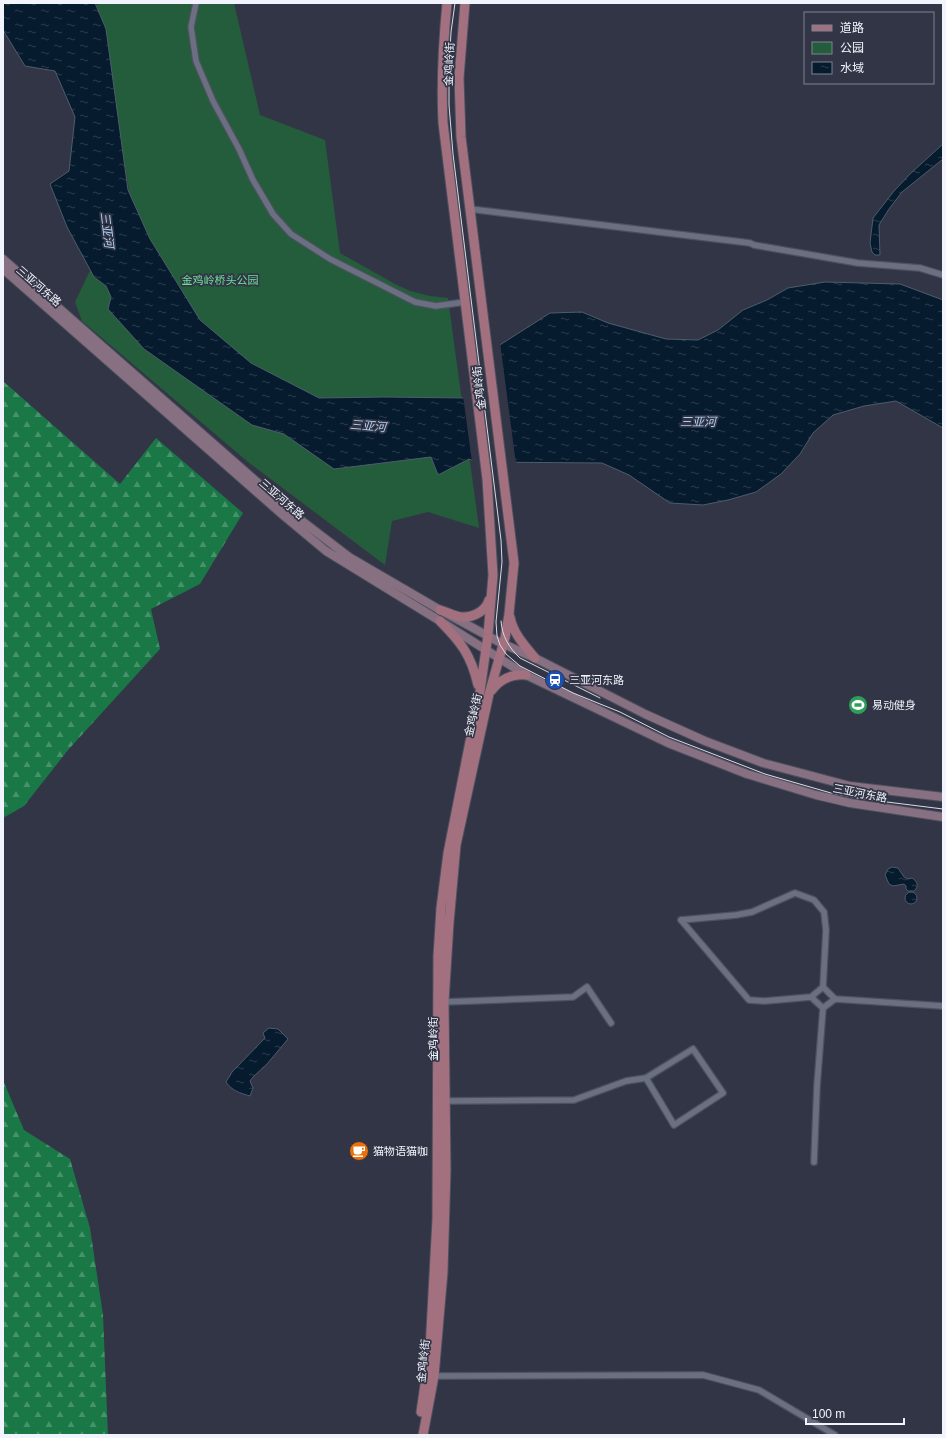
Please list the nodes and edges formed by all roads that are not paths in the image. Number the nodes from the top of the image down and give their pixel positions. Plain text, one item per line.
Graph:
1 (196, 3) edge
2 (447, 3) edge
3 (465, 3) edge
4 (470, 209) junction
5 (3, 259) edge
6 (3, 269) edge
7 (943, 275) edge
8 (465, 302) junction
9 (492, 593) junction
10 (440, 610) junction
11 (509, 614) junction
12 (440, 621) junction
13 (488, 636) junction
14 (504, 644) junction
15 (486, 651) junction
16 (535, 658) junction
17 (499, 660) junction
18 (526, 675) junction
19 (480, 691) junction
20 (489, 694) junction
21 (943, 797) edge
22 (943, 816) edge
23 (823, 987) junction
24 (811, 997) junction
25 (835, 999) junction
26 (444, 1002) junction
27 (943, 1006) edge
28 (822, 1008) junction
29 (611, 1023) dead end
30 (646, 1078) junction
31 (445, 1101) junction
32 (814, 1162) dead end
33 (434, 1376) junction
34 (417, 1435) edge
35 (423, 1435) edge
36 (835, 1435) edge

1 - 8 street
2 - 8 main road, 金鸡岭街
3 - 4 main road, 金鸡岭街
4 - 7 street
4 - 11 main road, 金鸡岭街
5 - 10 main road, 三亚河东路
6 - 12 main road, 三亚河东路
8 - 9 main road, 金鸡岭街
9 - 10 main road
9 - 13 main road, 金鸡岭街
10 - 13 main road, 三亚河东路
11 - 14 main road, 金鸡岭街
11 - 16 main road
12 - 15 main road, 三亚河东路
12 - 19 main road
13 - 14 main road, 三亚河东路
13 - 15 main road, 金鸡岭街
14 - 16 main road, 三亚河东路
14 - 17 main road, 金鸡岭街
15 - 17 main road, 三亚河东路
15 - 19 main road, 金鸡岭街
16 - 21 main road, 三亚河东路
17 - 18 main road, 三亚河东路
17 - 20 main road, 金鸡岭街
18 - 20 main road
18 - 22 main road, 三亚河东路
19 - 34 main road, 金鸡岭街
20 - 26 main road, 金鸡岭街
23 - 24 street
23 - 24 street
23 - 25 street
24 - 28 street
25 - 27 street
25 - 28 street
26 - 29 street
26 - 31 main road, 金鸡岭街
28 - 32 street
30 - 30 street
30 - 31 street
31 - 33 main road, 金鸡岭街
33 - 35 main road, 金鸡岭街
33 - 36 street

